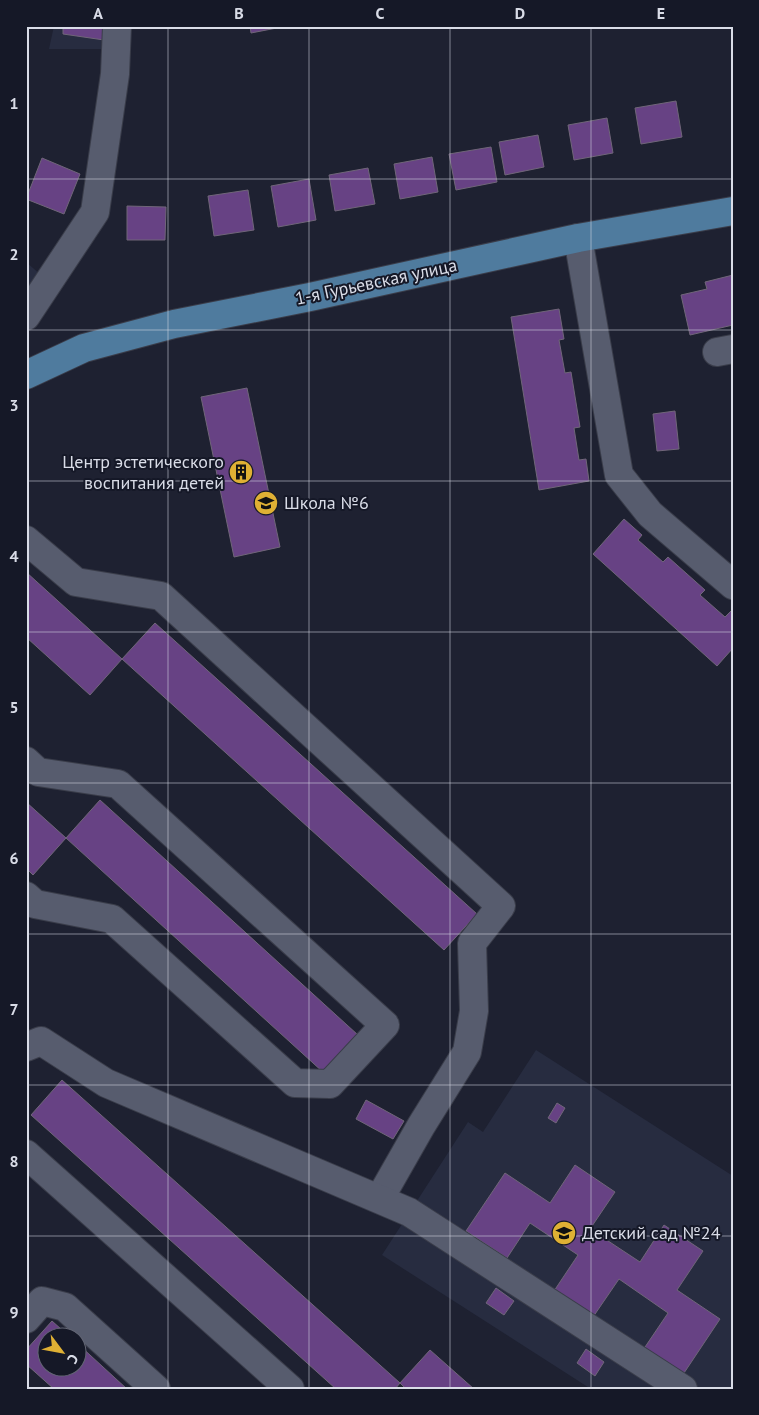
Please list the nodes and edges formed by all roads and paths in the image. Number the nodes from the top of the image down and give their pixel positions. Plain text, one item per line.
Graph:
1 (117, 26) edge
2 (733, 211) edge
3 (578, 238) junction
4 (26, 316) edge
5 (26, 375) edge
6 (26, 540) edge
7 (733, 585) edge
8 (26, 762) edge
9 (26, 896) edge
10 (26, 1047) edge
11 (26, 1154) edge
12 (380, 1198) junction
13 (26, 1318) edge
14 (156, 1389) edge
15 (290, 1389) edge
16 (683, 1389) edge

1 - 4 lane
2 - 3 main road, 1-я Гурьевская улица
3 - 5 main road, 1-я Гурьевская улица
3 - 7 lane
6 - 12 lane
8 - 9 lane
10 - 12 lane
11 - 15 lane
12 - 16 lane
13 - 14 lane

